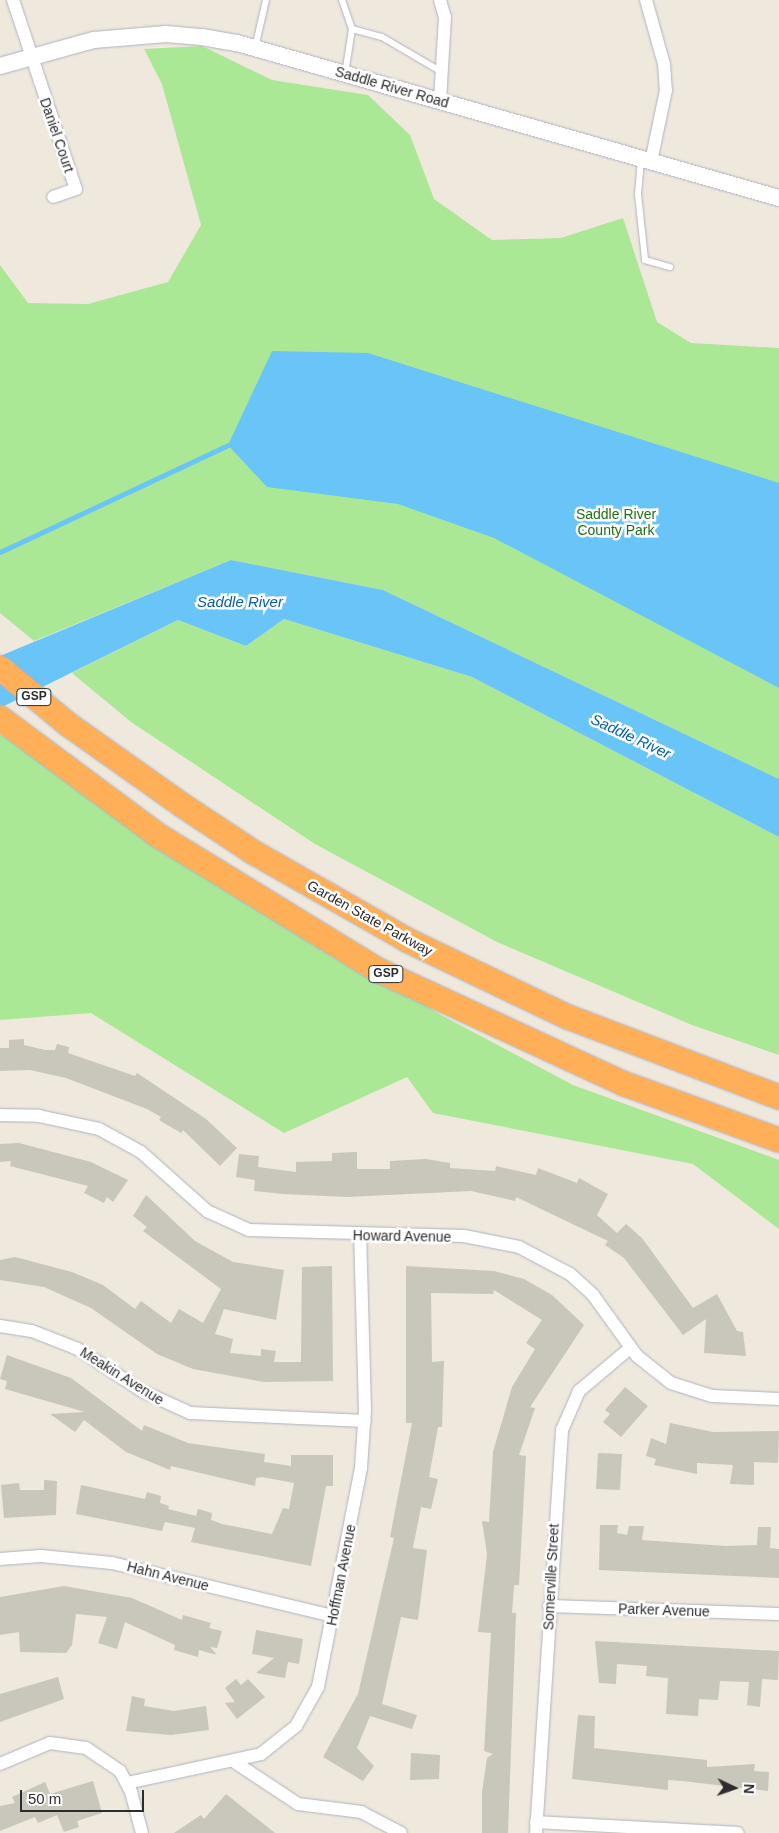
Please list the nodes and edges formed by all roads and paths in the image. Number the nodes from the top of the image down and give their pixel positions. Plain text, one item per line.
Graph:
1 (13, 0) edge
2 (266, 0) edge
3 (342, 0) edge
4 (440, 0) edge
5 (646, 0) edge
6 (352, 29) junction
7 (255, 48) junction
8 (30, 57) junction
9 (0, 66) edge
10 (443, 72) junction
11 (345, 74) junction
12 (440, 101) junction
13 (646, 160) junction
14 (53, 197) dead end
15 (779, 198) edge
16 (670, 267) dead end
17 (0, 668) edge
18 (0, 718) edge
19 (779, 1097) edge
20 (0, 1115) edge
21 (779, 1140) edge
22 (360, 1235) junction
23 (0, 1326) edge
24 (630, 1348) junction
25 (779, 1399) edge
26 (365, 1421) junction
27 (0, 1559) edge
28 (549, 1606) junction
29 (779, 1614) edge
30 (333, 1616) junction
31 (236, 1763) junction
32 (0, 1764) edge
33 (128, 1783) junction
34 (536, 1827) edge
35 (667, 1831) edge
36 (142, 1833) edge
37 (401, 1833) edge
38 (738, 1833) edge

1 - 8 street
2 - 7 lane
3 - 6 lane
4 - 10 street
5 - 13 street
6 - 10 lane
6 - 11 lane
7 - 8 street, Saddle River Road
7 - 11 street, Saddle River Road
8 - 9 street, Saddle River Road
8 - 14 street, Daniel Court
10 - 12 street
11 - 12 street, Saddle River Road
12 - 13 street, Saddle River Road
13 - 15 street, Saddle River Road
13 - 16 lane
17 - 19 highway, Garden State Parkway / GSP
18 - 21 highway, GSP
20 - 22 street, Howard Avenue
22 - 24 street, Howard Avenue
22 - 26 street, Hoffman Avenue
23 - 26 street, Meakin Avenue
24 - 25 street, Howard Avenue
24 - 28 street, Somerville Street
26 - 30 street, Hoffman Avenue
27 - 30 street, Hahn Avenue
28 - 29 street, Parker Avenue
28 - 34 street, Somerville Street
30 - 31 street, Hoffman Avenue
31 - 33 street, Hoffman Avenue
31 - 37 street
32 - 33 street
33 - 36 street
34 - 35 street
35 - 38 street

